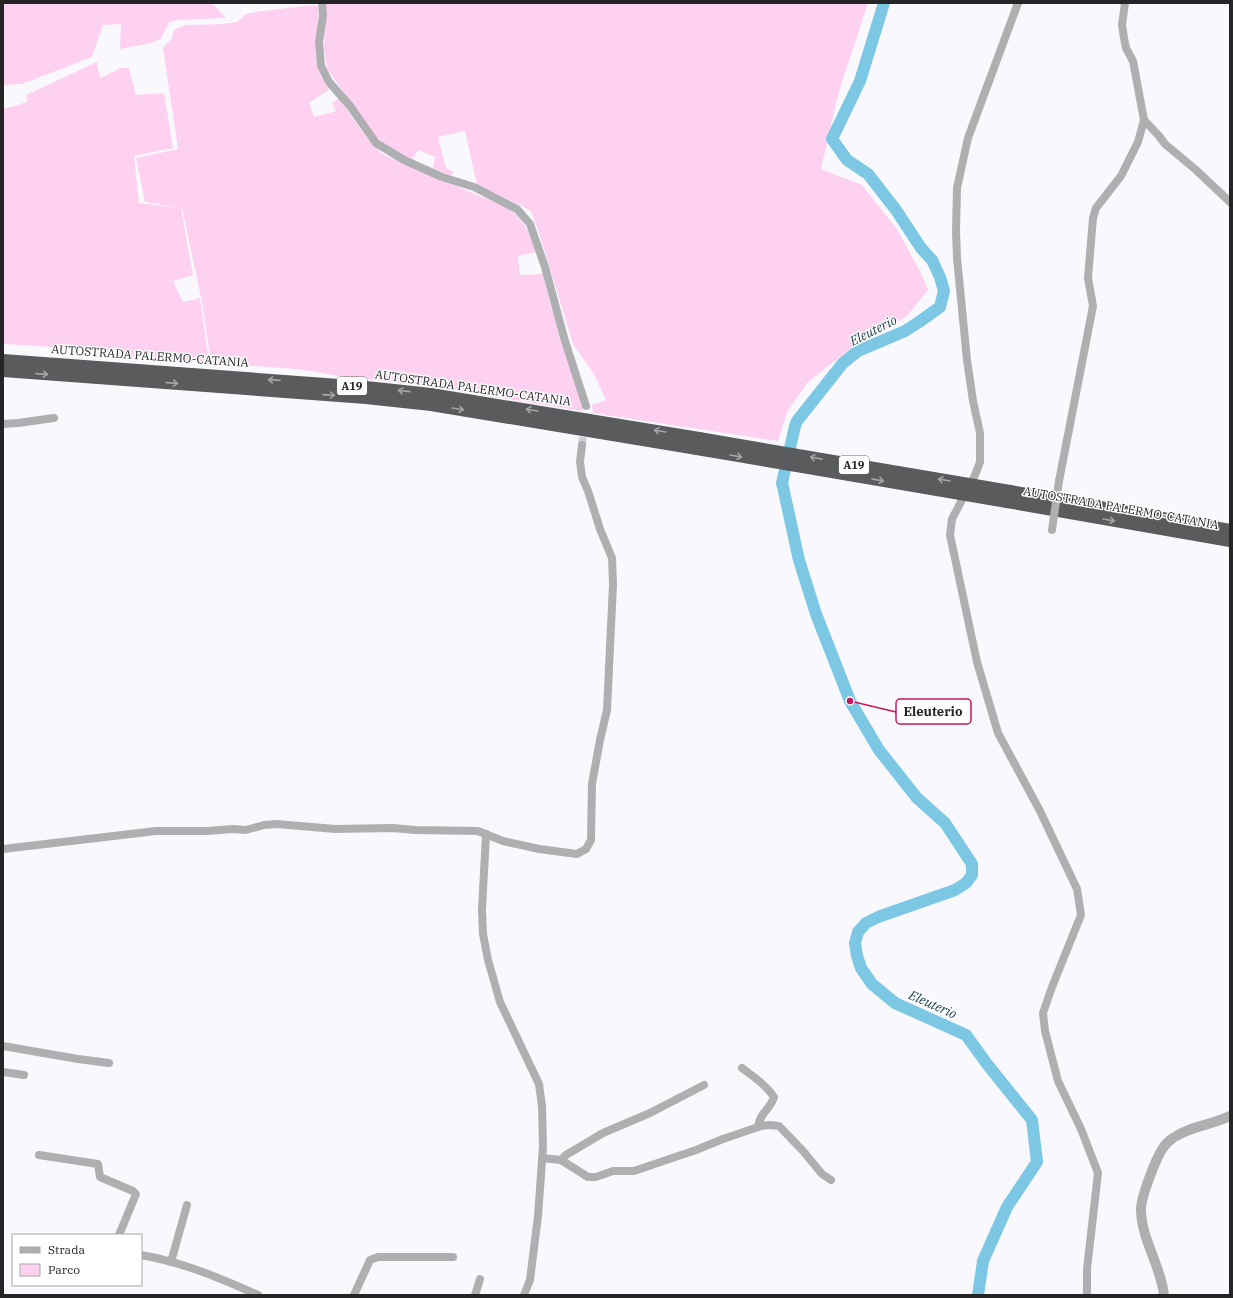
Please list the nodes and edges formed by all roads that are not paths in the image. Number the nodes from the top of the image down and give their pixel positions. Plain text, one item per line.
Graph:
1 (322, 3) edge
2 (1018, 3) edge
3 (1125, 3) edge
4 (1144, 120) junction
5 (1230, 202) edge
6 (3, 360) edge
7 (3, 371) edge
8 (586, 406) tunnel mouth
9 (54, 418) dead end
10 (3, 424) edge
11 (698, 444) junction
12 (582, 445) tunnel mouth
13 (1009, 497) junction
14 (1052, 530) dead end
15 (1230, 530) edge
16 (1230, 541) edge
17 (486, 834) junction
18 (3, 849) edge
19 (3, 1046) edge
20 (109, 1063) dead end
21 (742, 1068) dead end
22 (3, 1072) edge
23 (24, 1075) dead end
24 (704, 1085) dead end
25 (1230, 1116) edge
26 (758, 1127) junction
27 (39, 1155) dead end
28 (542, 1158) junction
29 (561, 1160) junction
30 (831, 1180) dead end
31 (187, 1205) dead end
32 (120, 1234) edge
33 (142, 1255) edge
34 (453, 1257) dead end
35 (171, 1262) junction
36 (480, 1280) dead end
37 (258, 1295) edge
38 (354, 1295) edge
39 (475, 1295) edge
40 (524, 1295) edge
41 (1087, 1295) edge
42 (1164, 1295) edge

1 - 8 street
2 - 41 street
3 - 4 street
4 - 5 street
4 - 14 street, bridge
11 -> 6 highway, AUTOSTRADA PALERMO-CATANIA / A19
7 -> 11 highway, AUTOSTRADA PALERMO-CATANIA / A19
9 - 10 street
11 - 13 highway, A19, bridge
12 - 17 street
13 - 15 highway, AUTOSTRADA PALERMO-CATANIA / A19
13 -> 16 highway, AUTOSTRADA PALERMO-CATANIA / A19
17 - 18 street
17 - 28 street
19 - 20 street
21 - 26 street
22 - 23 street
24 - 29 street
25 - 42 street
26 - 29 street
26 - 30 street
27 - 32 street
28 - 29 street
28 - 40 street
31 - 35 street
33 - 35 street
34 - 38 street
35 - 37 street
36 - 39 street

